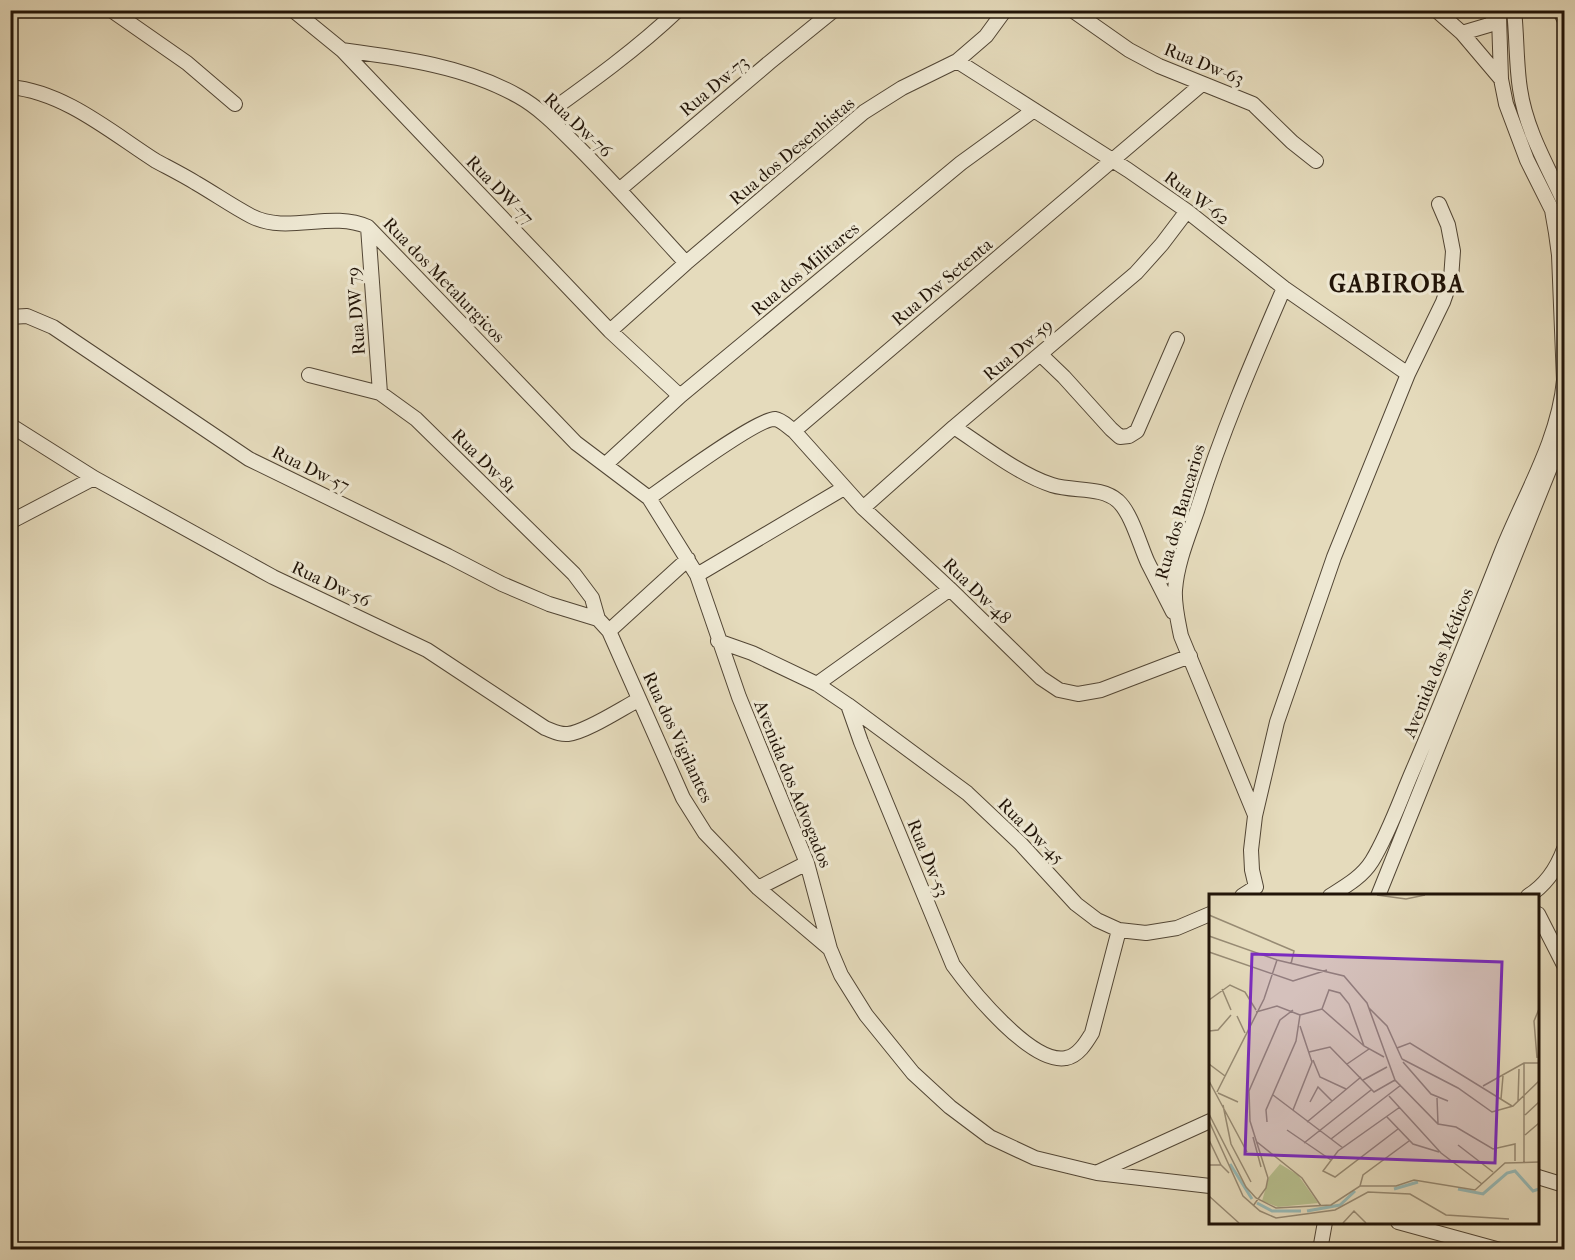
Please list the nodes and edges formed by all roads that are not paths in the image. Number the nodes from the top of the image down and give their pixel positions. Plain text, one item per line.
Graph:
1 (111, 10) edge
2 (293, 10) edge
3 (678, 10) edge
4 (834, 10) edge
5 (1005, 10) edge
6 (1072, 10) edge
7 (1436, 10) edge
8 (1514, 10) edge
9 (1560, 11) edge
10 (1497, 14) edge
11 (1564, 19) edge
12 (1462, 33) junction
13 (342, 50) junction
14 (957, 61) junction
15 (1501, 79) junction
16 (1202, 84) junction
17 (10, 87) edge
18 (235, 104) dead end
19 (1034, 110) junction
20 (545, 115) junction
21 (1316, 160) dead end
22 (1113, 161) junction
23 (619, 190) junction
24 (1564, 202) edge
25 (1439, 204) dead end
26 (1187, 211) junction
27 (368, 227) junction
28 (686, 263) junction
29 (1284, 288) junction
30 (10, 317) edge
31 (610, 331) junction
32 (1177, 339) dead end
33 (1040, 354) junction
34 (1408, 374) junction
35 (309, 375) dead end
36 (380, 393) junction
37 (680, 396) junction
38 (10, 426) edge
39 (954, 427) junction
40 (1561, 429) edge
41 (794, 431) junction
42 (606, 464) junction
43 (94, 478) junction
44 (844, 488) junction
45 (649, 498) junction
46 (863, 508) junction
47 (10, 522) edge
48 (688, 560) junction
49 (697, 575) junction
50 (950, 589) junction
51 (598, 619) junction
52 (1177, 619) junction
53 (609, 631) junction
54 (718, 641) junction
55 (1461, 653) junction
56 (1190, 656) junction
57 (1474, 659) junction
58 (817, 684) junction
59 (638, 699) junction
60 (848, 705) junction
61 (1412, 789) junction
62 (1255, 816) junction
63 (1564, 849) edge
64 (807, 863) junction
65 (758, 888) junction
66 (1261, 891) edge
67 (1535, 893) edge
68 (1333, 894) edge
69 (1379, 894) edge
70 (1209, 914) edge
71 (1539, 916) edge
72 (1119, 930) junction
73 (830, 949) junction
74 (1564, 965) edge
75 (1209, 1121) edge
76 (1097, 1173) junction
77 (1539, 1177) edge
78 (1564, 1185) edge
79 (1209, 1186) edge
80 (1325, 1224) edge
81 (1418, 1225) edge
82 (1320, 1250) edge
83 (1500, 1250) edge

1 - 18 street
2 - 13 street, Rua DW-77
3 - 20 street
4 - 23 street, Rua Dw-73
5 - 14 street, Rua dos Desenhistas
6 - 16 street, Rua Dw-63
7 - 12 street
8 - 24 street
9 - 11 street
10 - 12 street
10 - 15 street, Avenida dos Médicos
12 - 15 street
13 - 20 street, Rua Dw-76
13 - 31 street, Rua DW-77
14 - 19 street, Rua W-62
14 - 28 street, Rua dos Desenhistas
15 - 40 street, Avenida dos Médicos
16 - 21 street, Rua Dw-63
16 - 22 street, Rua Dw Setenta
17 - 27 street, Rua dos Metalurgicos
19 - 22 street, Rua W-62
19 - 37 street, Rua dos Militares
20 - 23 street, Rua Dw-76
22 - 26 street, Rua W-62
22 - 41 street, Rua Dw Setenta
23 - 28 street, Rua Dw-76
25 - 34 street
26 - 29 street, Rua W-62
26 - 33 street, Rua Dw-59
27 - 36 street, Rua DW 79
27 - 42 street, Rua dos Metalurgicos
28 - 31 street, Rua dos Desenhistas
29 - 34 street, Rua W-62
29 - 52 street, Rua dos Bancarios
30 - 51 street, Rua Dw-57
31 - 37 street, Rua DW-77
32 - 33 street
33 - 39 street, Rua Dw-59
34 - 62 street
35 - 36 street, Rua Dw-81
36 - 51 street, Rua Dw-81
37 - 42 street, Rua dos Militares
38 - 43 street, Rua Dw-56
39 - 46 street, Rua Dw-59
39 - 52 street
40 - 55 street, Avenida dos Médicos
40 - 57 street, Avenida dos Médicos
41 - 44 street, Rua Dw-48
41 - 45 street, Rua Dw-48
42 - 45 street, Rua dos Metalurgicos
43 - 47 street
43 - 59 street, Rua Dw-56
44 - 46 street, Rua Dw-48
44 - 49 street
45 - 48 street, Avenida dos Advogados
46 - 50 street, Rua Dw-48
48 - 49 street, Avenida dos Advogados
48 - 53 street
49 - 54 street, Avenida dos Advogados
50 - 56 street, Rua Dw-48
50 - 58 street
51 - 53 street, Rua Dw-57
52 - 56 street, Rua dos Bancarios
53 - 59 street, Rua dos Vigilantes
54 - 58 street, Rua Dw-45
54 - 64 street, Avenida dos Advogados
55 - 57 street
55 - 61 street, Avenida dos Médicos
56 - 62 street, Rua dos Bancarios
57 - 61 street, Avenida dos Médicos
58 - 60 street, Rua Dw-45
59 - 65 street, Rua dos Vigilantes
60 - 72 street, Rua Dw-45
60 - 72 street, Rua Dw-53
61 - 68 street, Avenida dos Médicos
61 - 69 street, Avenida dos Médicos
62 - 66 street
63 - 67 street
64 - 65 street
64 - 73 street, Avenida dos Advogados
65 - 73 street, Rua dos Vigilantes
70 - 72 street
71 - 74 street
73 - 76 street, Avenida dos Advogados
75 - 76 street
76 - 79 street, Avenida dos Advogados
77 - 78 street
80 - 82 street
81 - 83 street

